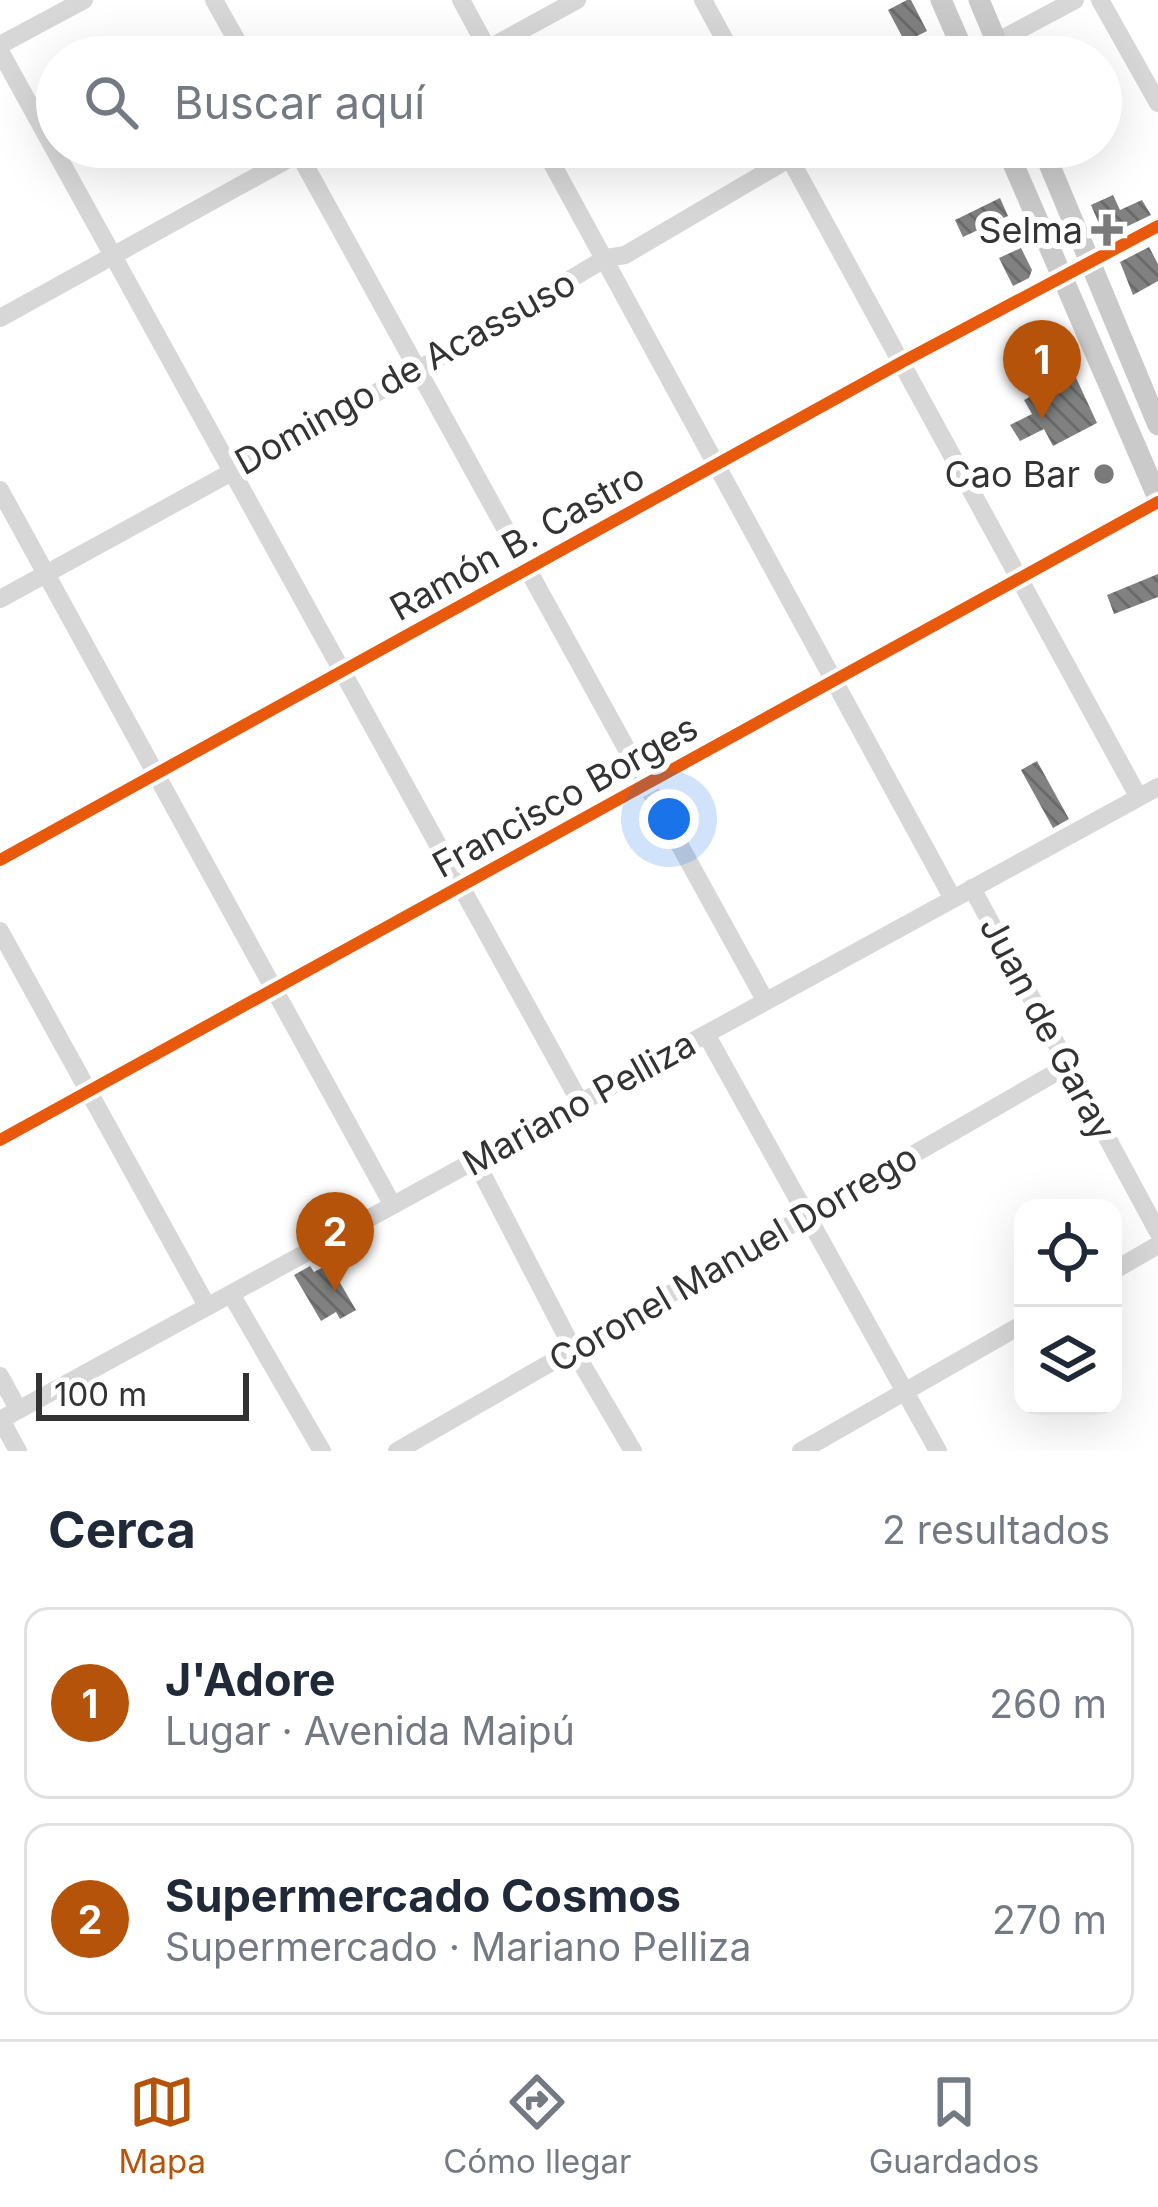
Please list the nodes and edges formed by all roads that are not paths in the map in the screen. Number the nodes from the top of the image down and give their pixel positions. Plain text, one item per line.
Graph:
1 (84, 0) edge
2 (214, 0) edge
3 (461, 0) edge
4 (577, 0) edge
5 (703, 0) edge
6 (941, 0) edge
7 (979, 0) edge
8 (1075, 0) edge
9 (1100, 0) edge
10 (1045, 7) edge
11 (234, 36) edge
12 (476, 36) edge
13 (515, 36) edge
14 (723, 36) edge
15 (957, 36) edge
16 (994, 36) edge
17 (1014, 36) edge
18 (1120, 36) edge
19 (1122, 39) edge
20 (0, 48) edge
21 (1158, 104) edge
22 (36, 114) edge
23 (65, 168) edge
24 (268, 168) edge
25 (311, 168) edge
26 (555, 168) edge
27 (762, 168) edge
28 (796, 168) edge
29 (1015, 168) edge
30 (1051, 168) edge
31 (1158, 226) edge
32 (113, 256) junction
33 (606, 258) junction
34 (1091, 262) junction
35 (1064, 277) junction
36 (0, 318) edge
37 (902, 362) junction
38 (418, 370) junction
39 (1158, 425) edge
40 (716, 467) junction
41 (231, 469) junction
42 (0, 490) edge
43 (1158, 500) edge
44 (528, 570) junction
45 (46, 573) junction
46 (1020, 577) junction
47 (0, 598) edge
48 (343, 672) junction
49 (835, 682) junction
50 (156, 775) junction
51 (646, 786) junction
52 (1158, 787) edge
53 (1138, 796) junction
54 (0, 860) edge
55 (461, 887) junction
56 (973, 888) junction
57 (953, 899) junction
58 (0, 931) edge
59 (274, 990) junction
60 (765, 1000) junction
61 (706, 1034) junction
62 (1069, 1065) junction
63 (88, 1091) junction
64 (581, 1104) junction
65 (0, 1140) edge
66 (475, 1160) junction
67 (392, 1204) junction
68 (809, 1214) junction
69 (1158, 1232) edge
70 (1158, 1245) edge
71 (1122, 1266) edge
72 (231, 1294) junction
73 (207, 1306) junction
74 (1014, 1329) edge
75 (573, 1349) junction
76 (0, 1376) edge
77 (906, 1392) junction
78 (6, 1416) edge
79 (18, 1451) edge
80 (322, 1451) edge
81 (397, 1451) edge
82 (633, 1451) edge
83 (801, 1451) edge
84 (938, 1451) edge

1 - 20 street
2 - 11 street
3 - 12 street
4 - 13 street
5 - 14 street
6 - 15 main road
7 - 16 main road
8 - 10 street
9 - 18 street
10 - 17 street
19 - 21 street
20 - 22 street
23 - 32 street
24 - 32 street
25 - 38 street
26 - 33 street, Juan de Garay
27 - 33 street, Domingo de Acassuso
28 - 37 street
29 - 35 main road
30 - 34 main road
31 - 34 street, Ramón B. Castro
32 - 36 street
32 - 41 street
33 - 38 street, Domingo de Acassuso
33 - 40 street, Juan de Garay
34 - 35 street, Ramón B. Castro
34 - 39 main road
35 - 37 street, Ramón B. Castro
35 - 43 main road
37 - 40 street, Ramón B. Castro
37 - 46 street
38 - 41 street, Domingo de Acassuso
38 - 44 street
40 - 44 street, Ramón B. Castro
40 - 49 street, Juan de Garay
41 - 45 street, Domingo de Acassuso
41 - 48 street
42 - 45 street
43 - 46 street, Francisco Borges
44 - 48 street, Ramón B. Castro
44 - 51 street
45 - 47 street, Domingo de Acassuso
45 - 50 street
46 - 49 street, Francisco Borges
46 - 53 street
48 - 50 street, Ramón B. Castro
48 - 55 street
49 - 51 street, Francisco Borges
49 - 57 street, Juan de Garay
50 - 54 street, Ramón B. Castro
50 - 59 street
51 - 55 street, Francisco Borges
51 - 60 street
52 - 53 street, Mariano Pelliza
53 - 56 street, Mariano Pelliza
55 - 59 street, Francisco Borges
55 - 64 street
56 - 57 street, Mariano Pelliza
56 - 62 street, Juan de Garay
57 - 60 street, Mariano Pelliza
58 - 63 street
59 - 63 street, Francisco Borges
59 - 67 street
60 - 61 street, Mariano Pelliza
61 - 64 street, Mariano Pelliza
61 - 68 street
62 - 68 street, Coronel Manuel Dorrego
62 - 69 street, Juan de Garay
63 - 65 street, Francisco Borges
63 - 73 street
64 - 66 street, Mariano Pelliza
66 - 67 street, Mariano Pelliza
66 - 75 street
67 - 72 street, Mariano Pelliza
68 - 75 street, Coronel Manuel Dorrego
68 - 77 street
70 - 71 street
72 - 73 street, Mariano Pelliza
72 - 80 street
73 - 78 street, Mariano Pelliza
74 - 77 street
75 - 81 street, Coronel Manuel Dorrego
75 - 82 street
76 - 78 street
77 - 83 street
77 - 84 street
78 - 79 street

